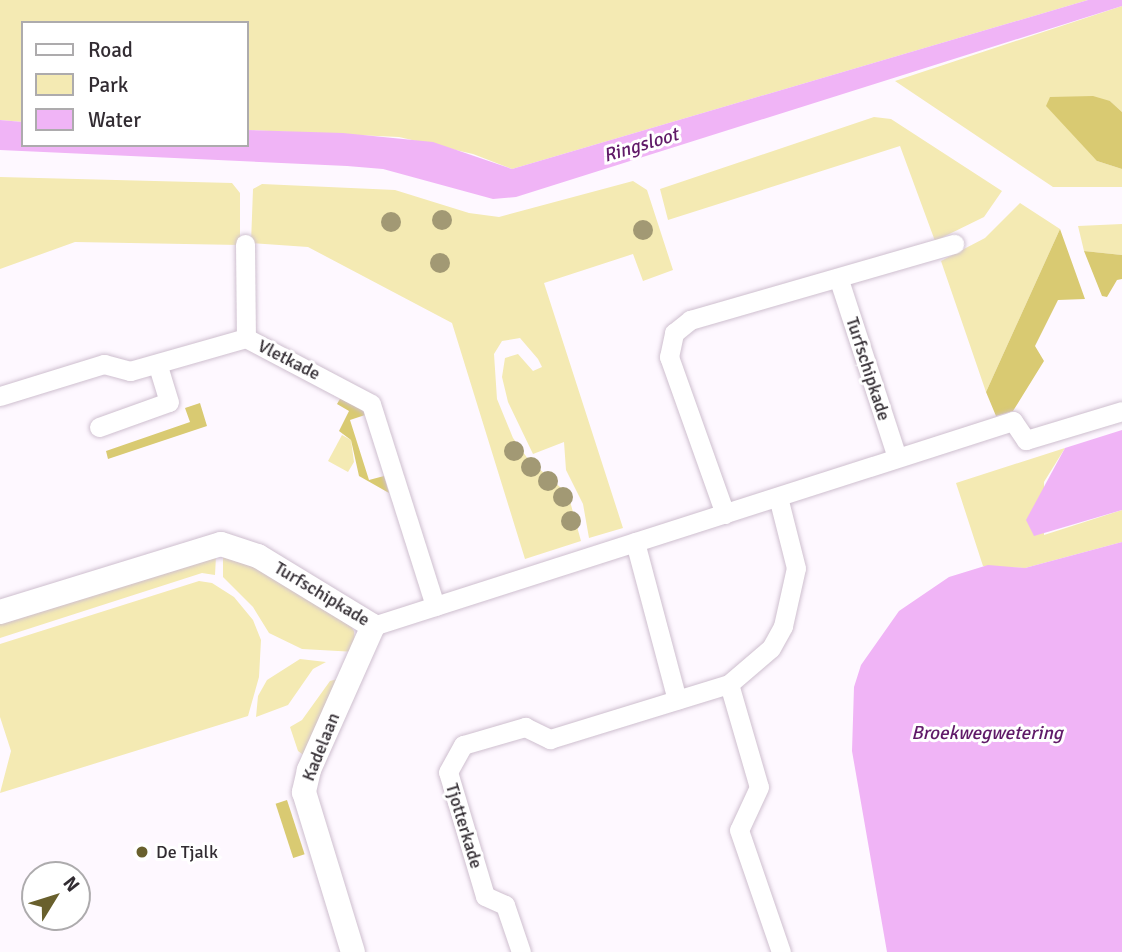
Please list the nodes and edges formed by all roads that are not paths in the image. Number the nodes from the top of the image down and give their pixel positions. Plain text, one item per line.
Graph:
1 (245, 244) dead end
2 (954, 244) dead end
3 (839, 280) junction
4 (246, 338) junction
5 (158, 365) junction
6 (0, 396) edge
7 (1122, 411) edge
8 (99, 427) dead end
9 (897, 457) junction
10 (778, 497) junction
11 (725, 514) junction
12 (635, 542) junction
13 (435, 606) junction
14 (0, 612) edge
15 (373, 626) junction
16 (729, 684) junction
17 (677, 700) junction
18 (353, 952) edge
19 (521, 952) edge
20 (780, 952) edge

1 - 4 street
2 - 3 street
3 - 9 street, Turfschipkade
3 - 11 street
4 - 5 street, Vletkade
4 - 13 street, Vletkade
5 - 6 street, Vletkade
5 - 8 street
7 - 9 street, Turfschipkade
9 - 10 street, Turfschipkade
10 - 11 street, Turfschipkade
10 - 16 street, Tjotterkade
11 - 12 street, Turfschipkade
12 - 13 street, Turfschipkade
12 - 17 street
13 - 15 street, Turfschipkade
14 - 15 street, Turfschipkade
15 - 18 street, Kadelaan
16 - 17 street, Tjotterkade
16 - 20 street
17 - 19 street, Tjotterkade

